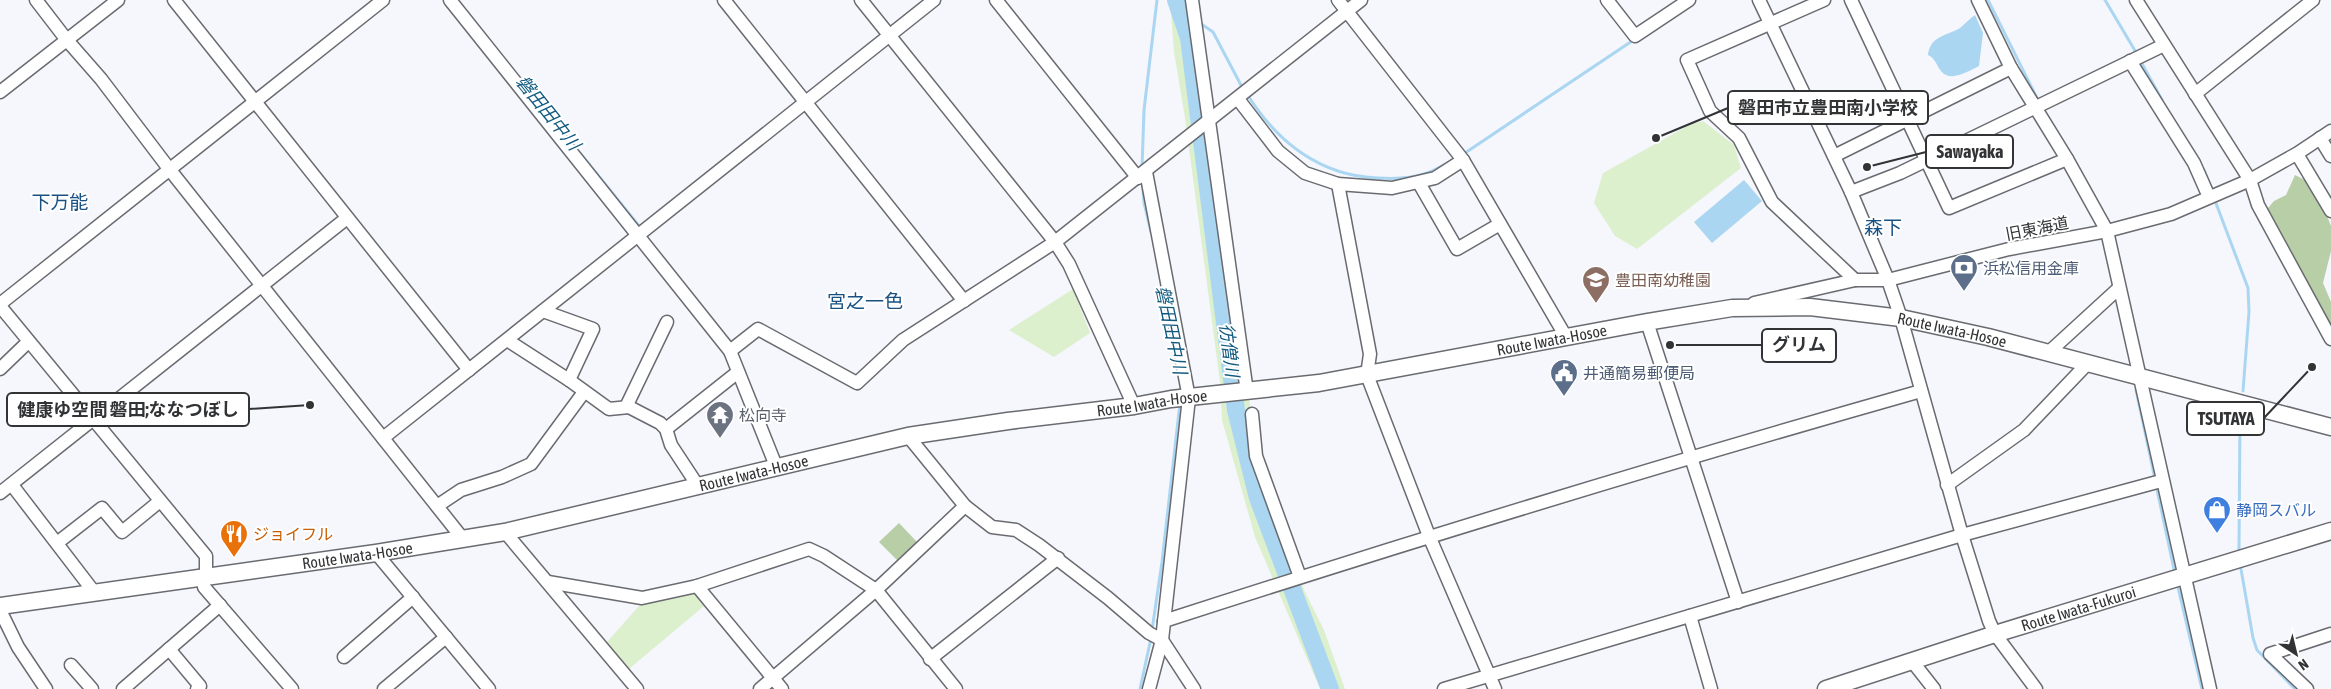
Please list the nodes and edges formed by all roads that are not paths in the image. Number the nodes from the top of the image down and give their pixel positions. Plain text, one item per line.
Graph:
1 (36, 0) edge
2 (118, 0) edge
3 (174, 0) edge
4 (383, 0) edge
5 (450, 0) edge
6 (724, 0) edge
7 (861, 0) edge
8 (934, 0) edge
9 (996, 0) edge
10 (1192, 0) edge
11 (1338, 0) edge
12 (1361, 0) edge
13 (1607, 0) edge
14 (1689, 0) edge
15 (1759, 0) edge
16 (1824, 0) edge
17 (1850, 0) edge
18 (1978, 0) edge
19 (2136, 0) edge
20 (2313, 0) edge
21 (1347, 12) junction
22 (1771, 25) junction
23 (890, 36) junction
24 (66, 39) junction
25 (2164, 45) junction
26 (2130, 61) junction
27 (2011, 68) junction
28 (0, 92) edge
29 (2195, 94) junction
30 (1238, 99) junction
31 (806, 102) junction
32 (254, 103) junction
33 (2035, 106) junction
34 (1907, 120) junction
35 (1208, 122) junction
36 (2326, 134) edge
37 (2297, 154) junction
38 (1834, 156) junction
39 (2331, 156) edge
40 (2067, 158) junction
41 (1463, 160) junction
42 (1926, 160) junction
43 (170, 170) junction
44 (1142, 175) junction
45 (2250, 180) junction
46 (1419, 182) junction
47 (1338, 184) junction
48 (1851, 192) junction
49 (2213, 196) junction
50 (2331, 211) edge
51 (347, 218) junction
52 (1500, 224) junction
53 (2107, 231) junction
54 (638, 234) junction
55 (1055, 242) junction
56 (1855, 280) junction
57 (1888, 280) junction
58 (263, 287) junction
59 (2119, 288) junction
60 (964, 301) junction
61 (0, 305) edge
62 (1732, 308) junction
63 (543, 311) junction
64 (1901, 318) junction
65 (667, 322) dead end
66 (1647, 322) junction
67 (1566, 337) junction
68 (2331, 338) edge
69 (507, 340) junction
70 (28, 342) junction
71 (730, 351) junction
72 (2048, 352) junction
73 (2088, 363) junction
74 (0, 369) edge
75 (469, 370) junction
76 (738, 372) junction
77 (1367, 375) junction
78 (2138, 376) junction
79 (569, 380) junction
80 (1921, 391) junction
81 (584, 392) junction
82 (1247, 392) junction
83 (1189, 398) junction
84 (1134, 406) junction
85 (626, 407) junction
86 (1252, 414) dead end
87 (93, 422) junction
88 (2331, 427) edge
89 (666, 429) junction
90 (908, 436) junction
91 (383, 438) junction
92 (1690, 456) junction
93 (776, 466) junction
94 (2162, 481) junction
95 (1948, 484) junction
96 (12, 485) junction
97 (698, 486) junction
98 (0, 493) edge
99 (160, 501) junction
100 (437, 506) junction
101 (965, 506) junction
102 (2331, 531) edge
103 (506, 532) junction
104 (1962, 535) junction
105 (1429, 536) junction
106 (464, 539) junction
107 (57, 543) junction
108 (376, 553) junction
109 (1058, 558) junction
110 (204, 576) junction
111 (1300, 577) junction
112 (2184, 577) junction
113 (548, 582) junction
114 (697, 586) junction
115 (876, 590) junction
116 (94, 592) junction
117 (413, 598) junction
118 (1738, 602) junction
119 (220, 605) junction
120 (0, 606) edge
121 (0, 610) edge
122 (1690, 616) junction
123 (1164, 621) junction
124 (1995, 634) junction
125 (2331, 634) edge
126 (446, 637) junction
127 (1162, 640) junction
128 (169, 649) junction
129 (344, 656) dead end
130 (930, 659) junction
131 (1912, 661) junction
132 (72, 664) dead end
133 (1489, 676) junction
134 (773, 678) junction
135 (46, 689) edge
136 (92, 689) edge
137 (123, 689) edge
138 (196, 689) edge
139 (292, 689) edge
140 (384, 689) edge
141 (489, 689) edge
142 (637, 689) edge
143 (760, 689) edge
144 (782, 689) edge
145 (956, 689) edge
146 (1149, 689) edge
147 (1194, 689) edge
148 (1444, 689) edge
149 (1495, 689) edge
150 (1711, 689) edge
151 (1826, 689) edge
152 (1934, 689) edge
153 (2036, 689) edge
154 (2210, 689) edge
155 (2307, 689) edge

1 - 24 street
2 - 24 street
3 - 32 street
4 - 32 street
5 - 54 street
6 - 31 street
7 - 23 street
8 - 23 street
9 - 44 street
10 - 35 street
11 - 21 street
12 - 21 street
13 - 14 street
15 - 22 street
16 - 22 street
17 - 34 street
18 - 27 street
19 - 25 street
20 - 29 street
21 - 30 street
21 - 41 street
22 - 38 street
22 - 56 street
23 - 31 street
23 - 55 street
24 - 28 street
24 - 43 street
25 - 26 street
25 - 29 street
26 - 33 street
26 - 49 street
27 - 33 street
27 - 34 street
29 - 45 street
30 - 35 street
30 - 47 street
31 - 54 street
31 - 60 street
32 - 43 street
32 - 51 street
33 - 40 street
33 - 42 street
34 - 38 street
34 - 42 street
35 - 44 street
35 - 82 street
36 - 37 street, 旧東海道
36 - 39 street
37 - 45 street, 旧東海道
37 - 50 street
38 - 48 street
40 - 42 street
40 - 53 street
41 - 46 street
41 - 52 street
42 - 48 street
43 - 58 street
43 - 61 street
44 - 55 street
44 - 83 street
45 - 49 street, 旧東海道
45 - 68 street
46 - 47 street
46 - 52 street
47 - 77 street
48 - 57 street
49 - 53 street, 旧東海道
51 - 58 street
51 - 75 street
52 - 67 street
53 - 57 street, 旧東海道
53 - 59 street
54 - 63 street
54 - 71 street
55 - 60 street
55 - 84 street
56 - 57 street, 旧東海道
56 - 62 street, 旧東海道
57 - 64 street
58 - 87 street
58 - 91 street
59 - 72 street
59 - 78 street
60 - 71 street
61 - 70 street
62 - 64 main road, Route Iwata-Hosoe
62 - 66 main road, Route Iwata-Hosoe
63 - 69 street
63 - 79 street
64 - 72 main road, Route Iwata-Hosoe
64 - 80 street
65 - 85 street
66 - 67 main road, Route Iwata-Hosoe
66 - 92 street
67 - 77 main road, Route Iwata-Hosoe
69 - 75 street
69 - 79 street
70 - 74 street
70 - 87 street
71 - 76 street
72 - 73 main road, Route Iwata-Hosoe
73 - 78 main road, Route Iwata-Hosoe
73 - 95 street
75 - 91 street
76 - 89 street
76 - 93 street
77 - 82 main road, Route Iwata-Hosoe
77 - 105 street
78 - 88 main road, Route Iwata-Hosoe
78 - 94 street
79 - 81 street
80 - 92 street
80 - 95 street
81 - 85 street
81 - 100 street
82 - 83 main road, Route Iwata-Hosoe
83 - 84 main road, Route Iwata-Hosoe
83 - 123 street
84 - 90 main road, Route Iwata-Hosoe
85 - 89 street
86 - 111 street
87 - 96 street
87 - 99 street
89 - 97 street
90 - 93 main road, Route Iwata-Hosoe
90 - 101 street
91 - 100 street
92 - 105 street
92 - 118 street
93 - 97 main road, Route Iwata-Hosoe
94 - 104 street
94 - 112 street
95 - 104 street
96 - 98 street
96 - 107 street
97 - 103 main road, Route Iwata-Hosoe
99 - 107 street
99 - 110 street
100 - 106 street
101 - 109 street
101 - 115 street
102 - 112 main road, Route Iwata-Fukuroi
103 - 106 main road, Route Iwata-Hosoe
103 - 113 street
104 - 118 street
104 - 124 street
105 - 111 street
105 - 133 street
106 - 108 main road, Route Iwata-Hosoe
107 - 116 street
108 - 110 main road, Route Iwata-Hosoe
108 - 117 street
109 - 127 street
109 - 130 street
110 - 116 main road, Route Iwata-Hosoe
110 - 119 street
111 - 123 street
112 - 124 main road, Route Iwata-Fukuroi
112 - 154 street
113 - 114 street
113 - 142 street
114 - 115 street
114 - 134 street
115 - 130 street
115 - 134 street
116 - 120 main road, Route Iwata-Hosoe
117 - 126 street
117 - 129 street
118 - 122 street
119 - 128 street
119 - 139 street
121 - 135 street
122 - 133 street
122 - 150 street
123 - 127 street
124 - 131 main road, Route Iwata-Fukuroi
124 - 153 street
125 - 155 street
126 - 140 street
126 - 141 street
127 - 146 street
127 - 147 street
128 - 137 street
128 - 138 street
130 - 145 street
131 - 151 main road, Route Iwata-Fukuroi
131 - 152 street
132 - 136 street
133 - 148 street
133 - 149 street
134 - 143 street
134 - 144 street

